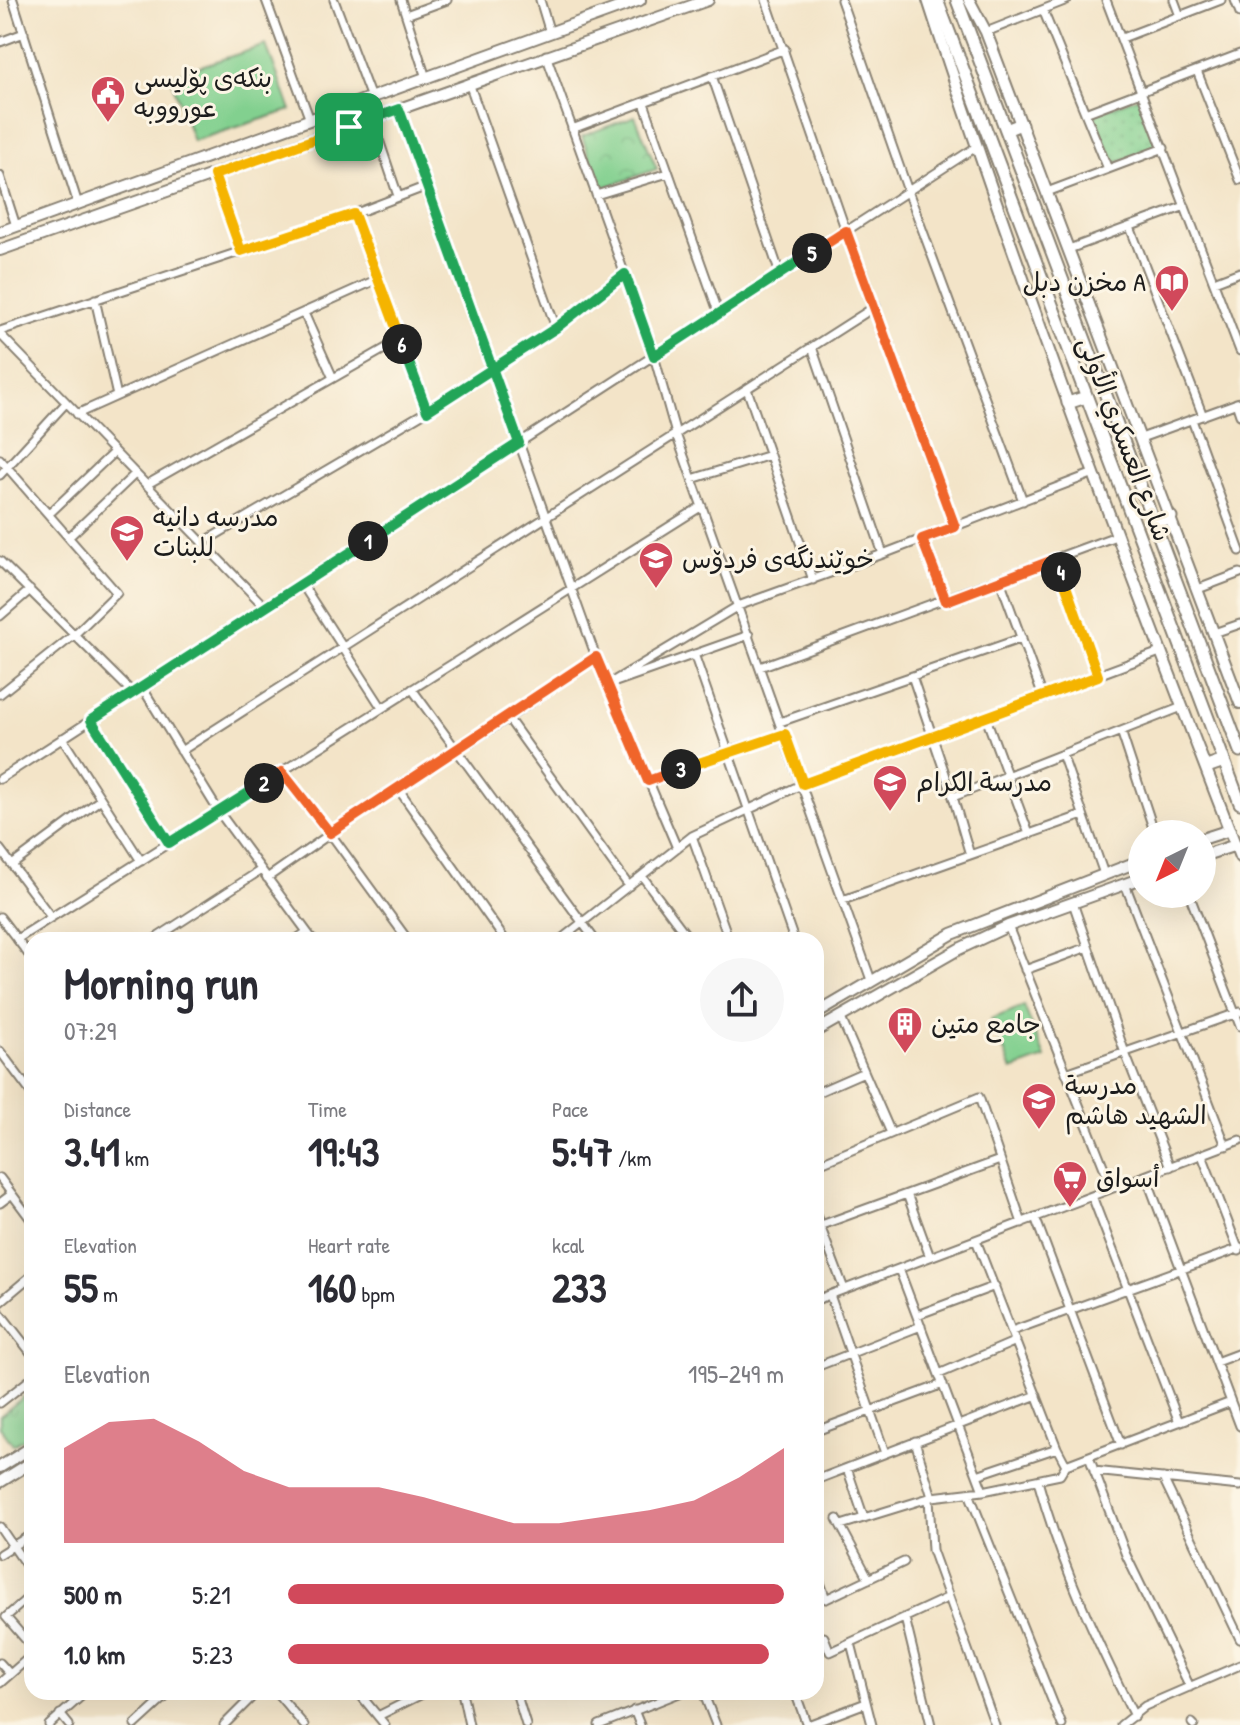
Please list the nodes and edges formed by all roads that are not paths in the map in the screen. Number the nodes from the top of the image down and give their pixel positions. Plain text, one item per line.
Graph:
1 (13, 0) edge
2 (334, 0) edge
3 (401, 0) edge
4 (447, 0) edge
5 (540, 0) edge
6 (640, 0) edge
7 (708, 0) edge
8 (766, 0) edge
9 (841, 0) edge
10 (957, 0) edge
11 (969, 0) edge
12 (1067, 0) edge
13 (1106, 0) edge
14 (1174, 0) edge
15 (1221, 0) edge
16 (1235, 0) edge
17 (268, 1) edge
18 (934, 1) edge
19 (1043, 10) junction
20 (1240, 13) edge
21 (406, 15) junction
22 (1180, 16) junction
23 (986, 32) junction
24 (24, 33) junction
25 (550, 33) junction
26 (1122, 38) junction
27 (0, 42) edge
28 (785, 49) junction
29 (1240, 54) edge
30 (546, 55) junction
31 (1197, 71) junction
32 (712, 76) junction
33 (426, 78) junction
34 (469, 83) junction
35 (1142, 91) junction
36 (371, 98) junction
37 (644, 103) junction
38 (342, 108) junction
39 (399, 109) junction
40 (1085, 113) junction
41 (372, 119) junction
42 (310, 120) junction
43 (1021, 124) junction
44 (349, 127) junction
45 (572, 129) junction
46 (1006, 130) junction
47 (976, 147) junction
48 (1164, 148) junction
49 (1108, 169) junction
50 (668, 173) junction
51 (214, 175) junction
52 (0, 176) edge
53 (1240, 180) edge
54 (427, 186) junction
55 (908, 191) junction
56 (1047, 192) junction
57 (596, 195) junction
58 (398, 196) junction
59 (78, 204) junction
60 (1185, 206) junction
61 (354, 214) junction
62 (16, 226) junction
63 (1130, 227) junction
64 (846, 231) junction
65 (0, 232) edge
66 (1069, 249) junction
67 (0, 250) edge
68 (241, 251) junction
69 (1240, 272) edge
70 (625, 274) junction
71 (780, 274) junction
72 (378, 279) junction
73 (1214, 282) junction
74 (95, 299) junction
75 (876, 306) junction
76 (304, 313) junction
77 (719, 314) junction
78 (556, 328) junction
79 (0, 332) edge
80 (1237, 336) edge
81 (400, 340) junction
82 (812, 347) junction
83 (1240, 351) edge
84 (654, 356) junction
85 (493, 369) junction
86 (333, 378) junction
87 (747, 389) junction
88 (117, 396) junction
89 (1086, 397) junction
90 (1238, 402) edge
91 (66, 403) junction
92 (1068, 403) junction
93 (427, 411) junction
94 (77, 414) junction
95 (1240, 415) edge
96 (1203, 416) junction
97 (1192, 420) junction
98 (676, 434) junction
99 (1141, 438) junction
100 (519, 443) junction
101 (114, 452) junction
102 (770, 455) junction
103 (0, 459) edge
104 (8, 466) junction
105 (1094, 473) junction
106 (135, 474) junction
107 (0, 475) edge
108 (692, 479) junction
109 (146, 485) junction
110 (1023, 501) junction
111 (702, 506) junction
112 (50, 513) junction
113 (546, 517) junction
114 (1171, 517) junction
115 (1155, 523) junction
116 (955, 527) junction
117 (70, 536) junction
118 (1116, 536) junction
119 (922, 539) junction
120 (202, 543) junction
121 (1240, 551) edge
122 (883, 554) junction
123 (1056, 559) junction
124 (0, 561) edge
125 (1240, 573) edge
126 (813, 580) junction
127 (1000, 580) junction
128 (302, 584) junction
129 (571, 589) junction
130 (1198, 589) junction
131 (30, 590) junction
132 (946, 601) junction
133 (738, 606) junction
134 (265, 607) junction
135 (0, 616) edge
136 (1240, 624) edge
137 (1214, 633) junction
138 (74, 635) junction
139 (749, 635) junction
140 (1022, 638) junction
141 (343, 647) junction
142 (1160, 652) junction
143 (694, 654) junction
144 (596, 657) junction
145 (760, 667) junction
146 (912, 676) junction
147 (1098, 676) junction
148 (607, 685) junction
149 (142, 687) junction
150 (412, 689) junction
151 (133, 693) junction
152 (0, 694) edge
153 (1043, 697) junction
154 (1240, 703) edge
155 (1182, 707) junction
156 (382, 708) junction
157 (508, 718) junction
158 (986, 718) junction
159 (91, 720) junction
160 (780, 722) junction
161 (1121, 731) junction
162 (785, 734) junction
163 (62, 738) junction
164 (931, 738) junction
165 (456, 748) junction
166 (181, 751) junction
167 (728, 751) junction
168 (1240, 751) edge
169 (1062, 754) junction
170 (1224, 761) junction
171 (1207, 767) junction
172 (282, 772) junction
173 (1007, 775) junction
174 (0, 779) edge
175 (648, 781) junction
176 (803, 784) junction
177 (397, 787) junction
178 (953, 797) junction
179 (101, 799) junction
180 (1240, 803) edge
181 (749, 809) junction
182 (219, 812) junction
183 (1083, 815) junction
184 (1150, 820) edge
185 (1230, 830) junction
186 (330, 833) junction
187 (1029, 834) junction
188 (1216, 834) edge
189 (692, 836) junction
190 (169, 843) junction
191 (1236, 845) junction
192 (677, 848) junction
193 (0, 849) edge
194 (1216, 851) edge
195 (970, 855) junction
196 (1240, 857) edge
197 (141, 861) junction
198 (12, 865) junction
199 (1128, 865) edge
200 (261, 870) junction
201 (1104, 874) junction
202 (642, 876) junction
203 (267, 878) junction
204 (1128, 883) edge
205 (1125, 884) junction
206 (629, 886) junction
207 (843, 900) junction
208 (1073, 903) junction
209 (1195, 908) edge
210 (51, 917) junction
211 (1, 921) edge
212 (582, 923) junction
213 (1008, 926) junction
214 (28, 932) edge
215 (165, 932) edge
216 (307, 932) edge
217 (402, 932) edge
218 (499, 932) edge
219 (570, 932) edge
220 (589, 932) edge
221 (684, 932) edge
222 (726, 932) edge
223 (791, 932) edge
224 (24, 934) edge
225 (17, 939) junction
226 (1088, 947) junction
227 (24, 948) edge
228 (1025, 970) junction
229 (871, 980) junction
230 (824, 1006) edge
231 (1238, 1013) edge
232 (840, 1016) junction
233 (824, 1026) edge
234 (1240, 1026) edge
235 (1180, 1033) junction
236 (0, 1051) edge
237 (1125, 1053) junction
238 (864, 1072) junction
239 (1066, 1073) junction
240 (24, 1083) edge
241 (824, 1090) edge
242 (891, 1133) junction
243 (1240, 1140) edge
244 (1226, 1146) junction
245 (1202, 1155) junction
246 (1000, 1160) junction
247 (824, 1162) edge
248 (1170, 1167) junction
249 (1146, 1176) junction
250 (0, 1178) edge
251 (1112, 1188) junction
252 (12, 1194) junction
253 (907, 1194) junction
254 (1092, 1196) junction
255 (0, 1203) edge
256 (24, 1210) edge
257 (1035, 1217) junction
258 (1022, 1223) junction
259 (824, 1224) edge
260 (976, 1240) junction
261 (824, 1241) edge
262 (1239, 1250) edge
263 (930, 1257) junction
264 (899, 1269) junction
265 (1181, 1270) junction
266 (24, 1282) edge
267 (995, 1286) junction
268 (844, 1289) junction
269 (1126, 1289) junction
270 (830, 1295) junction
271 (824, 1297) edge
272 (0, 1302) edge
273 (1070, 1311) junction
274 (0, 1313) edge
275 (917, 1315) junction
276 (921, 1326) junction
277 (1012, 1331) junction
278 (1016, 1341) junction
279 (24, 1344) edge
280 (850, 1353) junction
281 (1240, 1353) edge
282 (1216, 1362) junction
283 (824, 1364) edge
284 (939, 1374) junction
285 (24, 1384) edge
286 (943, 1384) junction
287 (1037, 1395) junction
288 (1231, 1402) junction
289 (0, 1403) edge
290 (871, 1411) junction
291 (1179, 1422) junction
292 (958, 1425) junction
293 (1240, 1426) edge
294 (824, 1428) edge
295 (915, 1441) junction
296 (1121, 1445) junction
297 (1057, 1448) junction
298 (24, 1452) edge
299 (885, 1453) junction
300 (1089, 1457) junction
301 (1066, 1465) junction
302 (0, 1467) edge
303 (24, 1467) edge
304 (847, 1468) junction
305 (1094, 1471) junction
306 (977, 1475) junction
307 (824, 1477) edge
308 (1163, 1478) junction
309 (1038, 1481) junction
310 (0, 1482) edge
311 (1240, 1486) edge
312 (983, 1491) junction
313 (969, 1493) junction
314 (930, 1498) junction
315 (864, 1518) junction
316 (0, 1527) edge
317 (24, 1539) edge
318 (14, 1546) junction
319 (0, 1554) edge
320 (24, 1562) edge
321 (904, 1562) dead end
322 (869, 1579) junction
323 (824, 1594) edge
324 (947, 1598) junction
325 (24, 1601) edge
326 (905, 1618) junction
327 (824, 1637) edge
328 (24, 1638) edge
329 (1240, 1639) edge
330 (851, 1643) junction
331 (24, 1662) edge
332 (0, 1663) edge
333 (1240, 1665) edge
334 (10, 1674) junction
335 (0, 1683) edge
336 (1190, 1687) junction
337 (77, 1700) edge
338 (162, 1700) edge
339 (249, 1700) edge
340 (283, 1700) edge
341 (365, 1700) edge
342 (410, 1700) edge
343 (464, 1700) edge
344 (518, 1700) edge
345 (661, 1700) edge
346 (706, 1700) edge
347 (798, 1700) edge
348 (866, 1703) junction
349 (634, 1710) junction
350 (60, 1714) junction
351 (378, 1716) junction
352 (1134, 1716) junction
353 (805, 1723) edge
354 (226, 1724) edge
355 (524, 1724) edge
356 (49, 1725) edge
357 (69, 1725) edge
358 (135, 1725) edge
359 (304, 1725) edge
360 (385, 1725) edge
361 (469, 1725) edge
362 (599, 1725) edge
363 (640, 1725) edge
364 (716, 1725) edge
365 (872, 1725) edge
366 (931, 1725) edge
367 (995, 1725) edge
368 (1062, 1725) edge
369 (1121, 1725) edge

1 - 24 street
2 - 36 street
3 - 21 street
4 - 21 street
5 - 25 street
6 - 25 street
7 - 30 street
8 - 28 street
9 - 55 street
10 - 46 main road, شارع العسكري الأولى
11 - 23 street
12 - 19 street
13 - 26 street
14 - 22 street
15 - 22 street
16 - 20 street
17 - 42 street
18 - 47 street
18 - 89 main road, شارع العسكري الأولى
19 - 23 street
19 - 40 street
21 - 33 street
22 - 26 street
23 - 43 street
24 - 27 street
24 - 59 street
25 - 33 street
26 - 35 street
28 - 32 street
28 - 64 street
29 - 31 street
30 - 34 street
30 - 45 street
31 - 35 street
31 - 53 street
32 - 37 street
32 - 71 street
33 - 36 street
34 - 39 street
34 - 78 street
35 - 40 street
35 - 48 street
36 - 38 street
37 - 45 street
37 - 50 street
38 - 42 street
38 - 44 street
39 - 41 street
39 - 54 street
40 - 49 street
41 - 44 street
41 - 58 street
42 - 59 street
43 - 46 main road
43 - 56 street
44 - 51 street
45 - 57 street
46 - 115 main road, شارع العسكري الأولى
47 - 55 street
47 - 92 street
48 - 49 street
48 - 60 street
49 - 56 street
50 - 57 street
50 - 77 street
51 - 67 street
51 - 68 street
52 - 62 street
54 - 58 street
54 - 85 street
55 - 64 street
55 - 110 street
56 - 66 street
57 - 70 street
58 - 61 street
59 - 62 street
60 - 63 street
60 - 73 street
61 - 68 street
61 - 72 street
62 - 65 street
63 - 66 street
63 - 96 street
64 - 71 street
64 - 75 street
66 - 99 street
68 - 74 street
69 - 73 street
70 - 78 street
70 - 84 street
71 - 77 street
72 - 76 street
72 - 81 street
73 - 80 street
74 - 79 street
74 - 88 street
75 - 82 street
75 - 116 street
76 - 86 street
76 - 88 street
77 - 84 street
78 - 85 street
79 - 91 street
80 - 83 street
81 - 86 street
81 - 93 street
82 - 87 street
82 - 122 street
84 - 98 street
84 - 100 street
85 - 93 street
85 - 100 street
86 - 109 street
87 - 98 street
87 - 102 street
88 - 94 street
89 - 92 main road
89 - 170 main road, شارع العسكري الأولى
90 - 95 street
90 - 96 street
91 - 94 street
91 - 104 street
92 - 105 street
93 - 120 street
94 - 101 street
96 - 97 street
97 - 99 street
97 - 121 street
98 - 108 street
98 - 113 street
99 - 114 street
100 - 113 street
100 - 128 street
101 - 106 street
101 - 112 street
102 - 108 street
102 - 126 street
103 - 104 street
104 - 107 street
104 - 112 street
105 - 110 street
105 - 118 street
106 - 109 street
106 - 117 street
108 - 111 street
109 - 120 street
110 - 116 street
111 - 129 street
111 - 133 street
112 - 117 street
113 - 129 street
113 - 141 street
114 - 115 main road
114 - 130 street
115 - 168 main road, شارع العسكري الأولى
116 - 119 street
117 - 138 street
118 - 123 street
118 - 142 street
119 - 122 street
119 - 132 street
120 - 134 street
122 - 126 street
123 - 127 street
123 - 147 street
124 - 131 street
125 - 130 street
126 - 133 street
127 - 132 street
127 - 140 street
128 - 134 street
128 - 141 street
129 - 144 street
129 - 150 street
130 - 137 street
131 - 135 street
131 - 138 street
132 - 145 street
133 - 139 street
133 - 148 street
134 - 149 street
136 - 137 street
137 - 154 street
138 - 151 street
138 - 152 street
139 - 143 street
139 - 145 street
140 - 146 street
140 - 153 street
141 - 156 street
141 - 166 street
142 - 147 street
142 - 155 street
143 - 148 street
143 - 167 street
144 - 148 street
144 - 157 street
145 - 160 street
146 - 160 street
146 - 164 street
147 - 153 street
148 - 175 street
149 - 151 street
149 - 166 street
150 - 156 street
150 - 165 street
151 - 159 street
153 - 158 street
155 - 161 street
155 - 171 street
156 - 172 street
157 - 165 street
157 - 206 street
158 - 164 street
158 - 173 street
159 - 163 street
159 - 190 street
160 - 162 street
161 - 169 street
161 - 184 street
162 - 167 street
162 - 176 street
163 - 174 street
163 - 179 street
164 - 176 street
164 - 178 street
165 - 177 street
165 - 212 street
166 - 182 street
167 - 175 street
167 - 181 street
169 - 173 street
169 - 183 street
170 - 171 main road
170 - 180 main road, شارع العسكري الأولى
171 - 185 street
172 - 182 street
172 - 186 street
173 - 178 street
173 - 187 street
175 - 192 street
176 - 181 street
176 - 207 street
177 - 186 street
177 - 218 street
178 - 195 street
179 - 197 street
179 - 198 street
181 - 189 street
181 - 223 street
182 - 190 street
182 - 200 street
183 - 187 street
183 - 201 street
185 - 188 street
185 - 191 street
186 - 203 street
186 - 217 street
187 - 195 street
189 - 192 street
189 - 222 street
190 - 197 street
191 - 194 street
191 - 196 street
192 - 202 street
193 - 198 street
195 - 207 street
197 - 210 street
198 - 210 street
199 - 201 street
200 - 203 street
200 - 215 street
201 - 229 street
202 - 206 street
202 - 221 street
203 - 216 street
204 - 205 street
205 - 208 street
205 - 235 street
206 - 212 street
207 - 229 street
208 - 213 street
208 - 226 street
209 - 231 street
210 - 214 street
211 - 225 street
212 - 219 street
212 - 220 street
213 - 228 street
213 - 232 street
224 - 225 street
225 - 227 street
226 - 228 street
226 - 237 street
228 - 239 street
229 - 230 street
231 - 234 street
231 - 235 street
232 - 233 street
232 - 238 street
235 - 237 street
235 - 244 street
236 - 240 street
237 - 239 street
237 - 248 street
238 - 241 street
238 - 242 street
239 - 251 street
242 - 246 street
242 - 247 street
243 - 244 street
244 - 245 street
245 - 248 street
245 - 262 street
246 - 253 street
246 - 258 street
248 - 249 street
249 - 251 street
249 - 265 street
250 - 252 street
251 - 254 street
252 - 255 street
252 - 256 street
253 - 259 street
253 - 263 street
254 - 257 street
254 - 269 street
257 - 258 street
257 - 273 street
258 - 260 street
260 - 263 street
260 - 267 street
261 - 268 street
262 - 265 street
263 - 264 street
264 - 268 street
264 - 275 street
265 - 269 street
265 - 282 street
266 - 272 street
267 - 275 street
267 - 277 street
268 - 270 street
269 - 273 street
269 - 291 street
270 - 271 street
270 - 280 street
273 - 277 street
273 - 296 street
274 - 279 street
275 - 276 street
276 - 280 street
276 - 284 street
277 - 278 street
278 - 284 street
278 - 287 street
280 - 283 street
280 - 290 street
281 - 282 street
282 - 288 street
284 - 286 street
285 - 289 street
286 - 290 street
286 - 292 street
287 - 292 street
287 - 297 street
288 - 291 street
288 - 293 street
290 - 294 street
290 - 299 street
291 - 296 street
292 - 295 street
292 - 306 street
295 - 299 street
295 - 314 street
296 - 300 street
297 - 301 street
297 - 306 street
298 - 302 street
299 - 304 street
300 - 301 street
300 - 305 street
301 - 309 street
303 - 310 street
304 - 307 street
304 - 315 street
305 - 308 street
305 - 336 street
306 - 312 street
308 - 311 street
308 - 329 street
309 - 312 street
309 - 352 street
312 - 313 street
313 - 314 street
313 - 368 street
314 - 315 street
314 - 324 street
315 - 322 street
316 - 318 street
317 - 318 street
318 - 319 street
318 - 320 street
321 - 322 street
322 - 323 street
324 - 326 street
324 - 367 street
325 - 328 street
326 - 330 street
326 - 366 street
327 - 330 street
330 - 348 street
331 - 334 street
332 - 334 street
333 - 336 street
334 - 335 street
336 - 352 street
337 - 350 street
338 - 358 street
339 - 354 street
340 - 359 street
341 - 351 street
342 - 351 street
343 - 361 street
344 - 355 street
345 - 349 street
346 - 364 street
347 - 353 street
348 - 353 street
348 - 365 street
349 - 362 street
349 - 363 street
350 - 356 street
350 - 357 street
351 - 360 street
352 - 369 street

